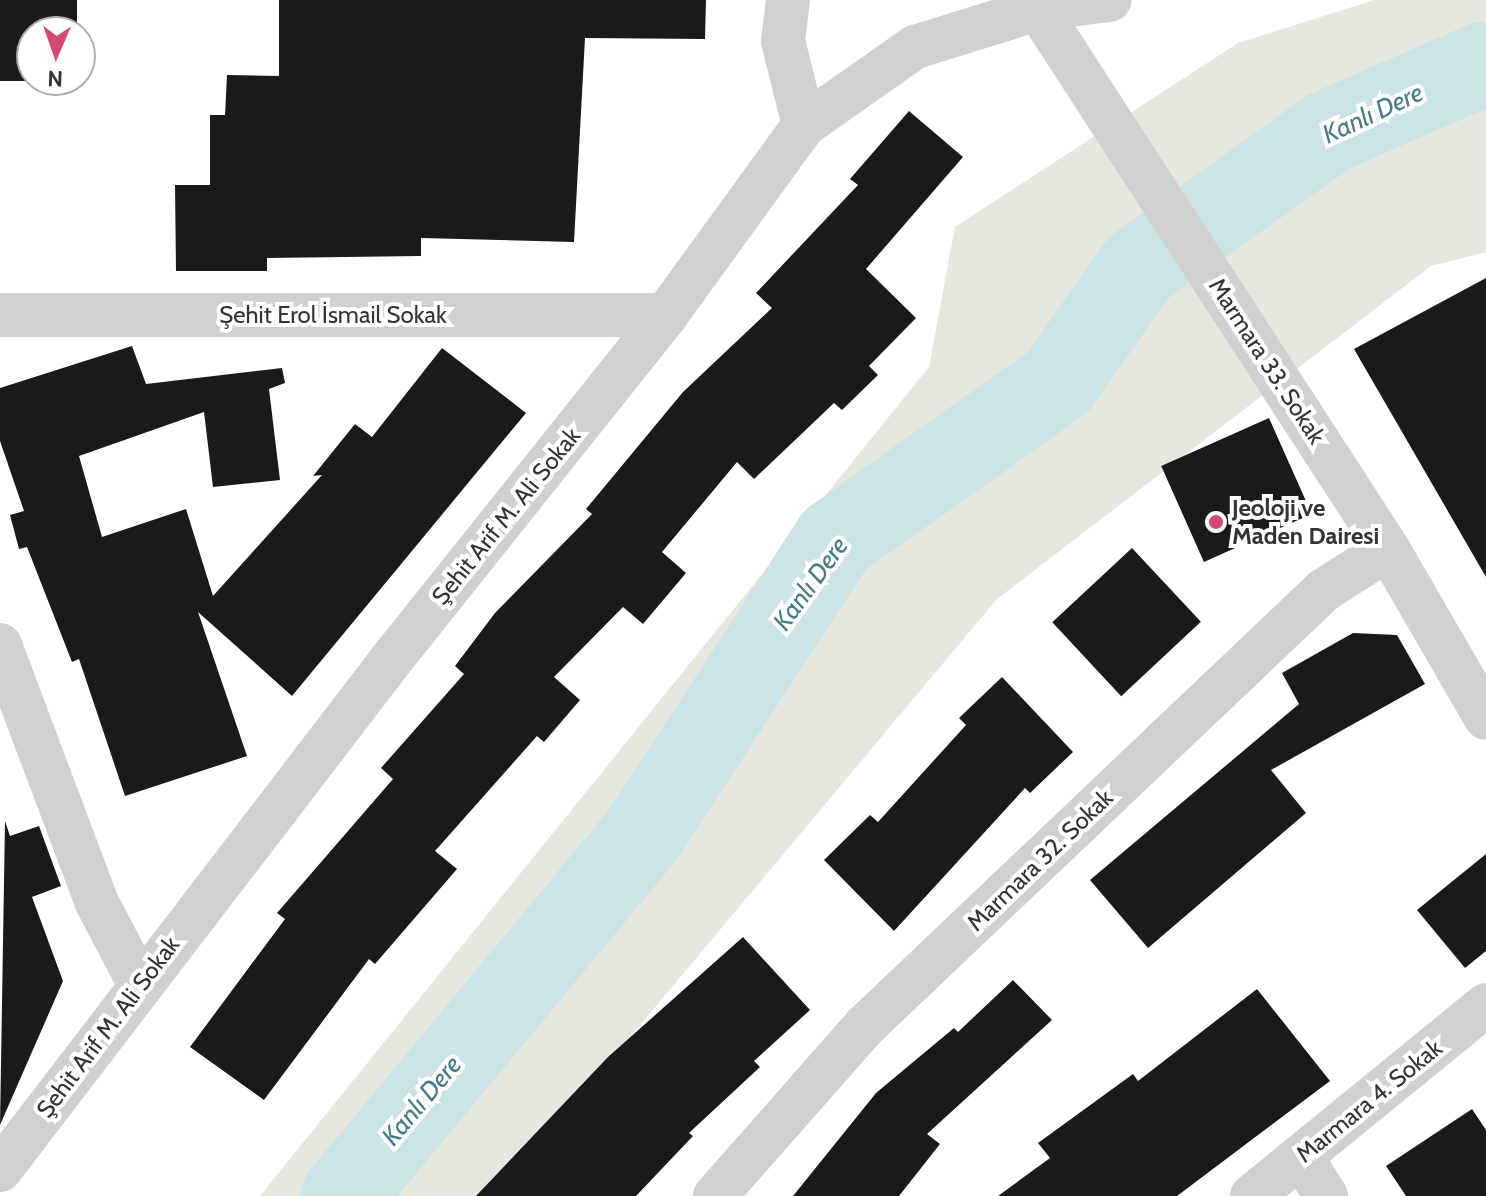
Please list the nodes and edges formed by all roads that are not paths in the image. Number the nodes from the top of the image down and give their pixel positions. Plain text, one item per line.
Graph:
1 (788, 0) edge
2 (1109, 0) edge
3 (1038, 9) junction
4 (804, 125) junction
5 (0, 315) edge
6 (666, 315) junction
7 (1388, 549) junction
8 (0, 645) edge
9 (1486, 718) edge
10 (139, 983) junction
11 (1486, 1005) edge
12 (1301, 1157) junction
13 (0, 1170) edge
14 (715, 1196) edge
15 (1252, 1196) edge
16 (1326, 1196) edge

1 - 4 street
2 - 3 street, Şehit Arif M. Ali Sokak
3 - 4 street, Şehit Arif M. Ali Sokak
3 - 7 street, Marmara 33. Sokak
4 - 6 street, Şehit Arif M. Ali Sokak
5 - 6 street, Şehit Erol İsmail Sokak
6 - 10 street, Şehit Arif M. Ali Sokak
7 - 9 street, Marmara 33. Sokak
7 - 14 street, Marmara 32. Sokak
8 - 10 street
10 - 13 street, Şehit Arif M. Ali Sokak
11 - 12 street, Marmara 4. Sokak
12 - 15 street, Marmara 4. Sokak
12 - 16 street

